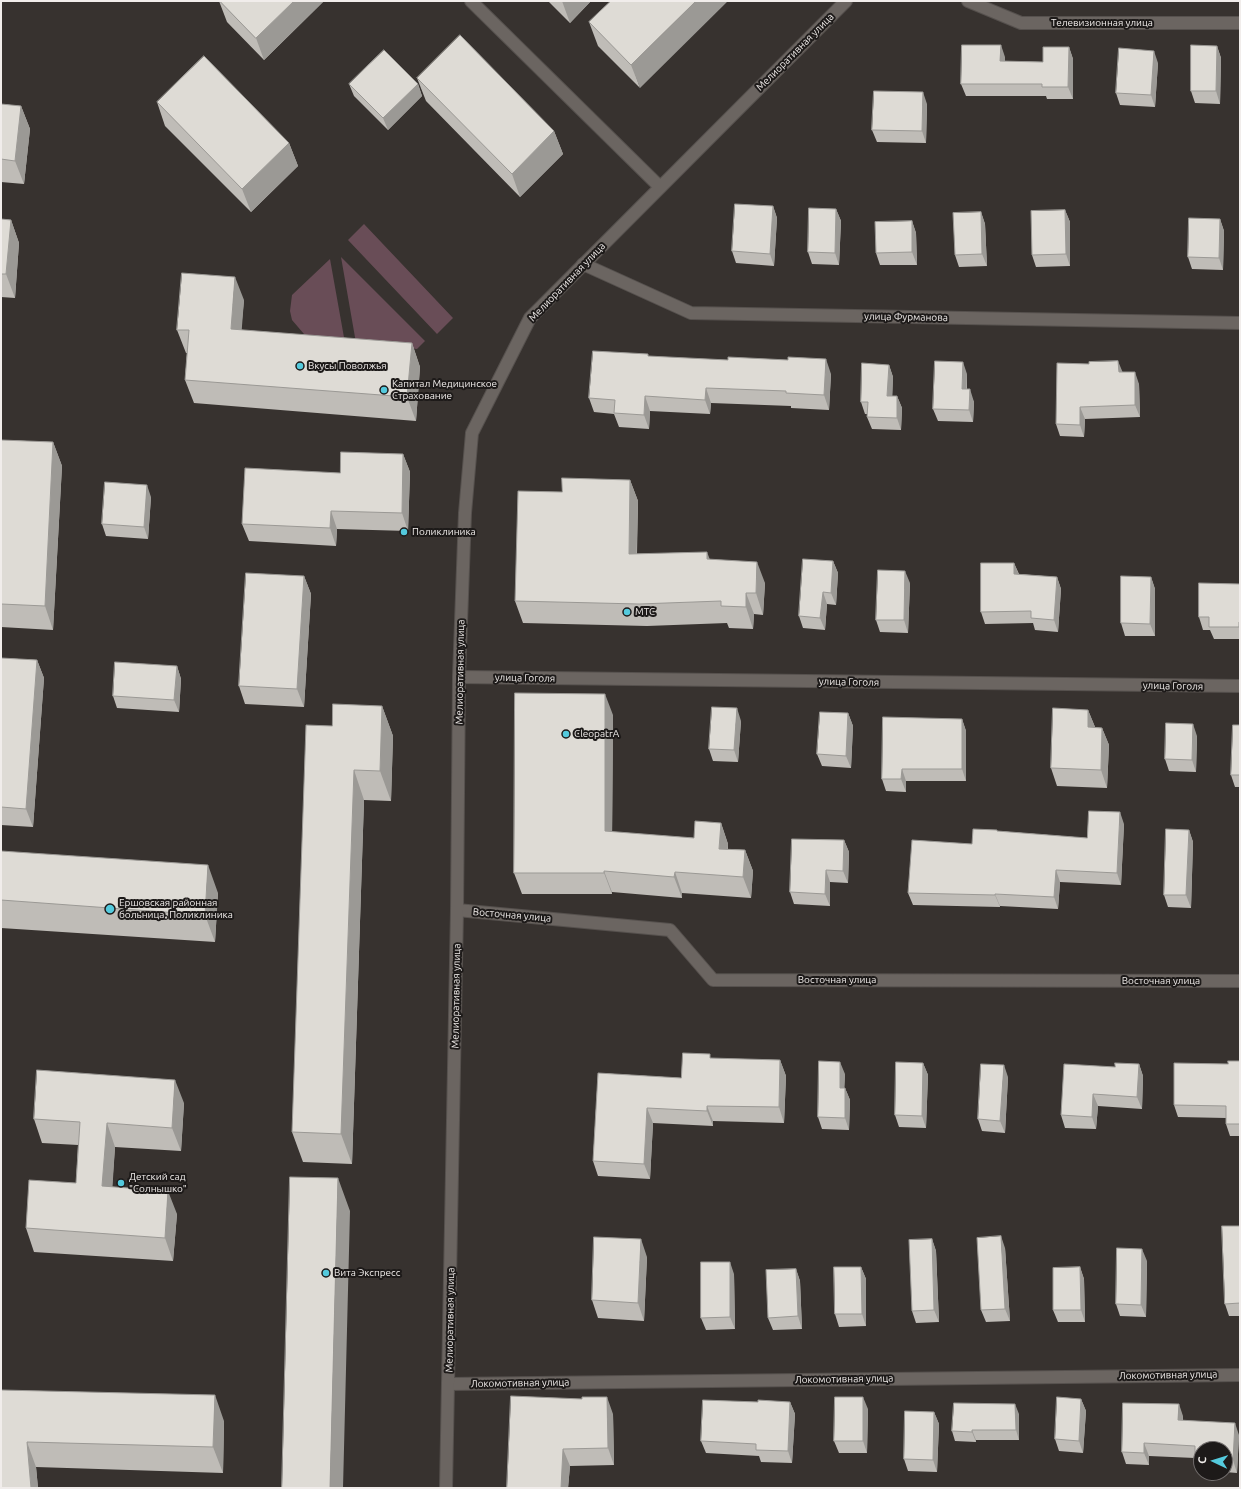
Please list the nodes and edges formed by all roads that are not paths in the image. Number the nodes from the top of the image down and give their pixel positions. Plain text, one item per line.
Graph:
1 (471, 1) edge
2 (846, 1) edge
3 (968, 1) edge
4 (1240, 23) edge
5 (660, 187) junction
6 (583, 264) junction
7 (1240, 323) edge
8 (459, 677) junction
9 (1240, 686) edge
10 (457, 910) junction
11 (1240, 981) edge
12 (1240, 1375) edge
13 (448, 1384) junction
14 (446, 1488) edge

1 - 5 street
2 - 5 street, Мелиоративная улица
3 - 4 street, Телевизионная улица
5 - 6 street, Мелиоративная улица
6 - 7 street, улица Фурманова
6 - 8 street, Мелиоративная улица
8 - 9 street, улица Гоголя
8 - 10 street, Мелиоративная улица
10 - 11 street, Восточная улица
10 - 13 street, Мелиоративная улица
12 - 13 street, Локомотивная улица
13 - 14 street, Мелиоративная улица

